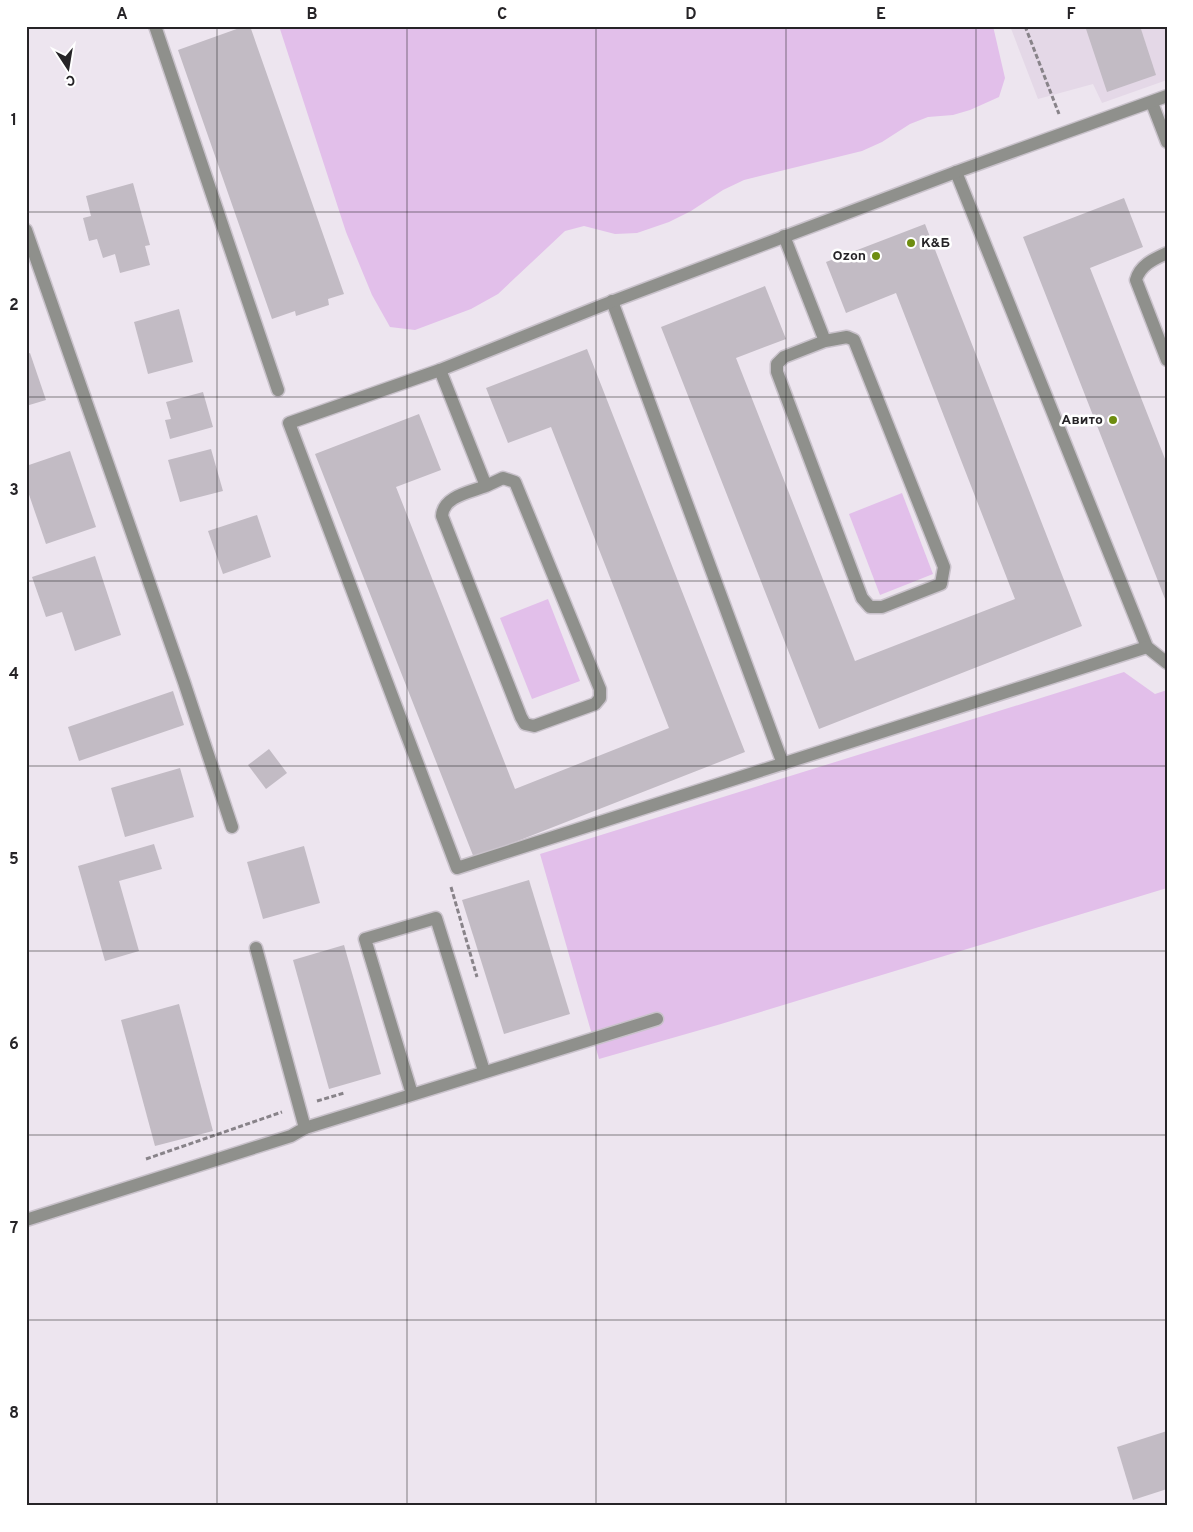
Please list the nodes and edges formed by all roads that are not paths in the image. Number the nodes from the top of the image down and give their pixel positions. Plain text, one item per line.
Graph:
1 (155, 26) edge
2 (1167, 96) edge
3 (1152, 103) junction
4 (1167, 142) edge
5 (956, 172) junction
6 (26, 230) edge
7 (784, 236) junction
8 (1167, 253) edge
9 (612, 301) junction
10 (826, 341) junction
11 (1167, 360) edge
12 (440, 370) junction
13 (278, 390) dead end
14 (486, 486) junction
15 (1147, 647) junction
16 (1167, 663) edge
17 (783, 764) junction
18 (232, 827) dead end
19 (256, 948) dead end
20 (657, 1019) dead end
21 (484, 1071) junction
22 (412, 1094) junction
23 (305, 1128) junction
24 (26, 1220) edge

1 - 13 lane
2 - 3 lane
3 - 4 lane
3 - 5 lane
5 - 7 lane
5 - 15 lane
6 - 18 lane
7 - 9 lane
7 - 10 lane
8 - 11 lane
9 - 12 lane
9 - 17 lane
10 - 10 lane
12 - 14 lane
12 - 17 lane
14 - 14 lane
15 - 16 lane
15 - 17 lane
19 - 23 lane
20 - 21 lane
21 - 22 lane
21 - 22 lane
22 - 23 lane
23 - 24 lane

